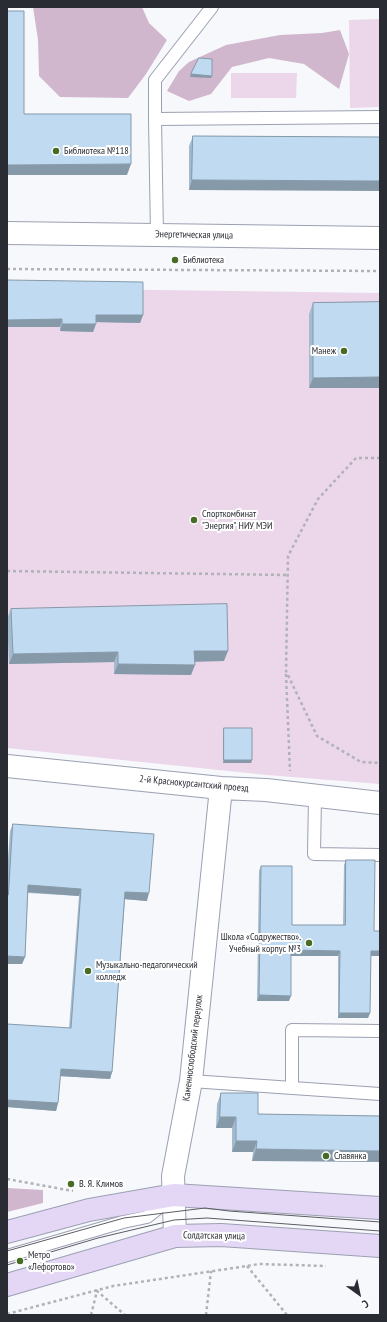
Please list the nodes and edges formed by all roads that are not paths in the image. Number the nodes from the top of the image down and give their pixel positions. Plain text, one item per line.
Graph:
1 (212, 7) edge
2 (380, 117) edge
3 (155, 119) junction
4 (7, 233) edge
5 (157, 234) junction
6 (380, 238) edge
7 (7, 766) edge
8 (222, 788) junction
9 (315, 796) junction
10 (380, 803) edge
11 (380, 855) edge
12 (380, 1031) edge
13 (191, 1081) junction
14 (292, 1088) junction
15 (380, 1094) edge
16 (174, 1195) junction
17 (380, 1208) edge
18 (7, 1232) edge
19 (175, 1236) junction
20 (380, 1246) edge
21 (7, 1256) edge
22 (7, 1285) edge

1 - 3 lane
2 - 3 lane
3 - 5 lane
4 - 5 street, Энергетическая улица
5 - 6 street, Энергетическая улица
7 - 8 street, 2-й Краснокурсантский проезд
8 - 9 street, 2-й Краснокурсантский проезд
8 - 13 street, Каменнослободский переулок
9 - 10 street, 2-й Краснокурсантский проезд
9 - 11 lane
12 - 14 lane
13 - 14 lane
13 - 16 street, Каменнослободский переулок
14 - 15 lane
16 - 17 main road
16 - 18 main road
16 - 19 street, Каменнослободский переулок
16 - 21 lane
19 - 20 main road, Солдатская улица
19 - 22 main road, Солдатская улица

